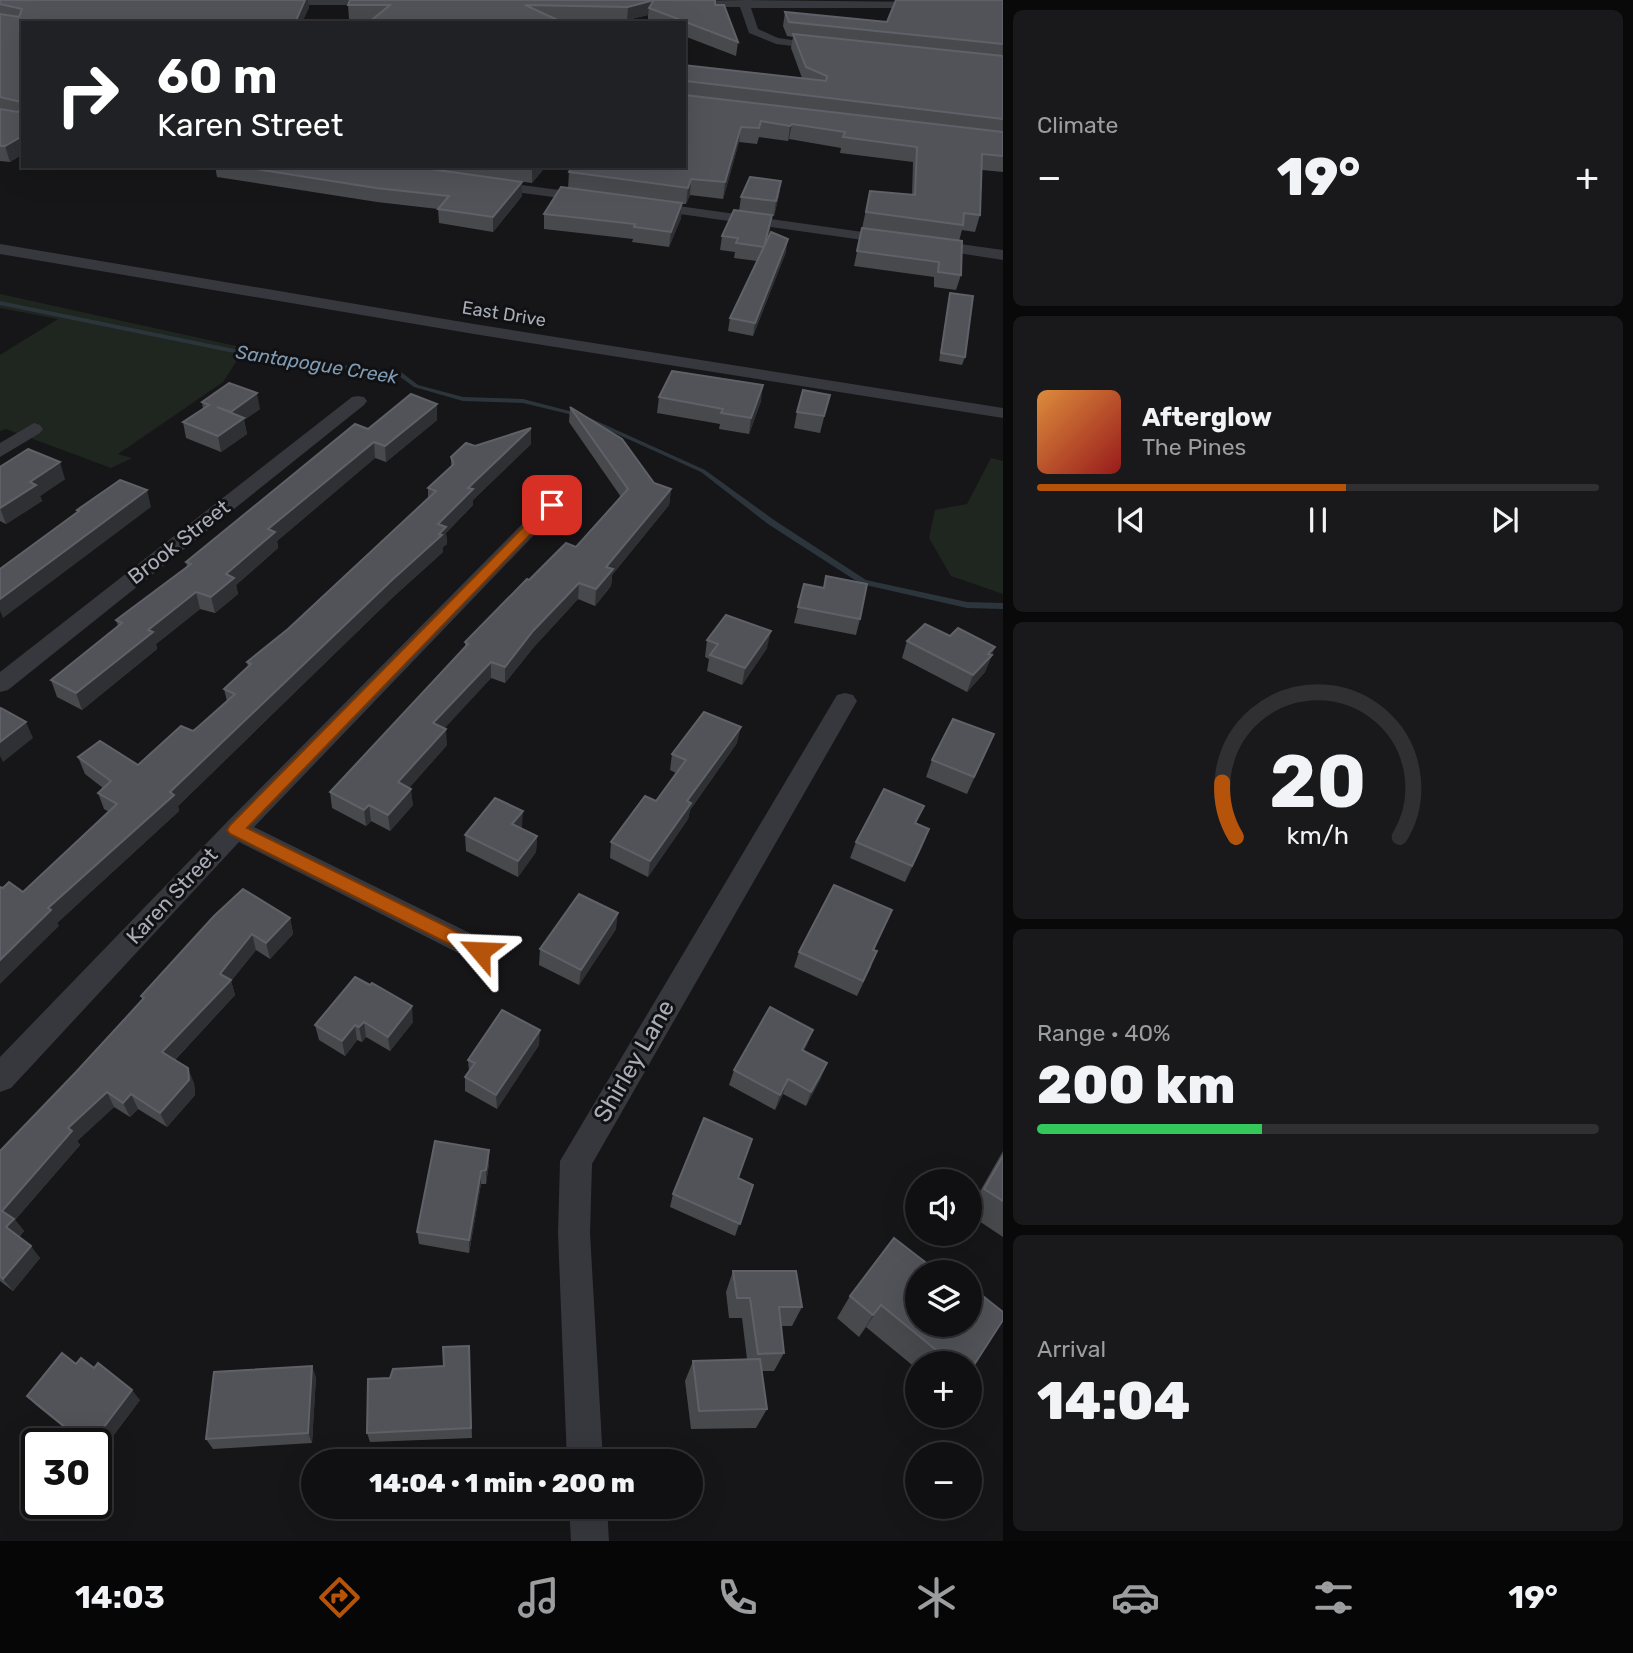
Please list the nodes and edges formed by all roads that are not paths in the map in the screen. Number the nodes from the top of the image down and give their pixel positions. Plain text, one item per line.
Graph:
1 (276, 1) edge
2 (744, 2) edge
3 (399, 3) edge
4 (676, 4) edge
5 (935, 5) edge
6 (268, 16) edge
7 (835, 48) edge
8 (481, 183) edge
9 (604, 200) edge
10 (632, 204) edge
11 (0, 249) edge
12 (1003, 255) edge
13 (358, 401) dead end
14 (1003, 413) edge
15 (34, 429) dead end
16 (0, 451) edge
17 (552, 505) dead end
18 (0, 684) edge
19 (845, 701) dead end
20 (236, 830) junction
21 (480, 951) dead end
22 (0, 1078) edge
23 (584, 1449) edge
24 (589, 1519) edge
25 (590, 1541) edge

1 - 3 street
1 - 6 street
2 - 4 street
2 - 5 street
2 - 7 street
8 - 9 street
10 - 12 street
11 - 14 street, East Drive
13 - 18 street, Brook Street
15 - 16 street
17 - 20 street, Karen Street
19 - 23 street, Shirley Lane
20 - 21 street
20 - 22 street, Karen Street
24 - 25 street

